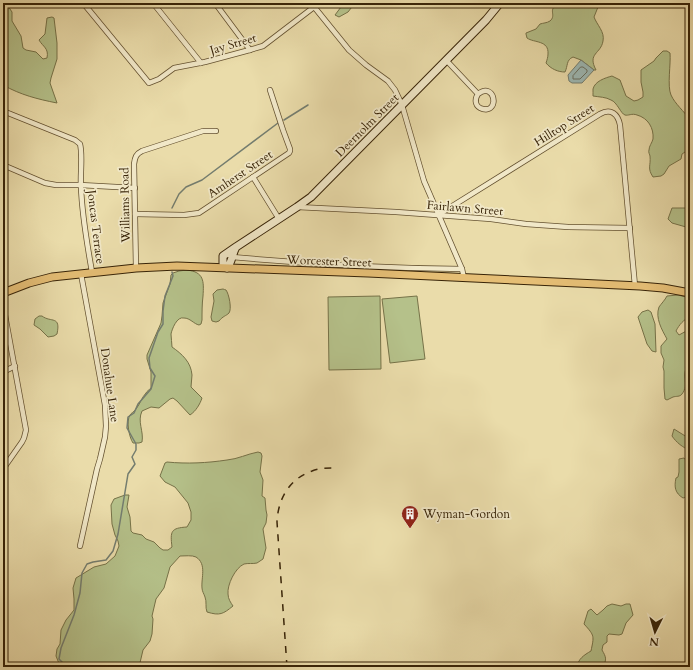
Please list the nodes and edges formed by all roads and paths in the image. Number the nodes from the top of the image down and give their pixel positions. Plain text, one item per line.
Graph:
1 (153, 3) edge
2 (215, 3) edge
3 (500, 3) edge
4 (84, 4) dead end
5 (313, 5) edge
6 (250, 50) junction
7 (446, 60) junction
8 (201, 63) junction
9 (270, 90) dead end
10 (478, 94) junction
11 (402, 105) junction
12 (3, 111) edge
13 (216, 131) dead end
14 (3, 166) edge
15 (253, 177) junction
16 (80, 185) junction
17 (135, 188) junction
18 (297, 207) junction
19 (135, 214) junction
20 (438, 215) junction
21 (279, 219) junction
22 (630, 228) junction
23 (236, 247) junction
24 (232, 257) junction
25 (136, 268) junction
26 (227, 268) junction
27 (462, 269) junction
28 (92, 272) junction
29 (81, 274) junction
30 (464, 278) junction
31 (635, 286) junction
32 (3, 293) edge
33 (690, 293) edge
34 (3, 304) edge
35 (15, 366) junction
36 (3, 372) edge
37 (3, 469) edge
38 (80, 546) dead end

1 - 8 street
2 - 6 street
3 - 7 street, Deernolm Street
4 - 8 street, Jay Street
5 - 6 street, Jay Street
5 - 11 street
6 - 8 street, Jay Street
7 - 10 street
7 - 11 street, Deernolm Street
9 - 15 street, Amherst Street
10 - 10 street
11 - 18 street, Deernolm Street
11 - 20 street
12 - 16 street, Joncas Terrace
13 - 17 street, Williams Road
14 - 16 street
15 - 19 street, Amherst Street
15 - 21 street
16 - 17 street
16 - 28 street, Joncas Terrace
17 - 19 street, Williams Road
18 - 20 street, Fairlawn Street
18 - 21 street, Deernolm Street
19 - 25 street, Williams Road
20 - 22 street, Fairlawn Street
20 - 22 street, Hilltop Street
20 - 27 street
21 - 23 street, Deernolm Street
22 - 31 street, Hilltop Street
23 - 24 street
23 - 26 street, Deernolm Street
24 - 26 street
24 - 27 street
25 - 26 main road, Worcester Street
25 - 28 main road, Worcester Street
26 - 30 main road, Worcester Street
27 - 30 street
28 - 29 main road, Worcester Street
29 - 32 main road, Worcester Street
29 - 38 street, Donahue Lane
30 - 31 main road, Worcester Street
31 - 33 main road, Worcester Street
34 - 35 street
35 - 36 street
35 - 37 street

